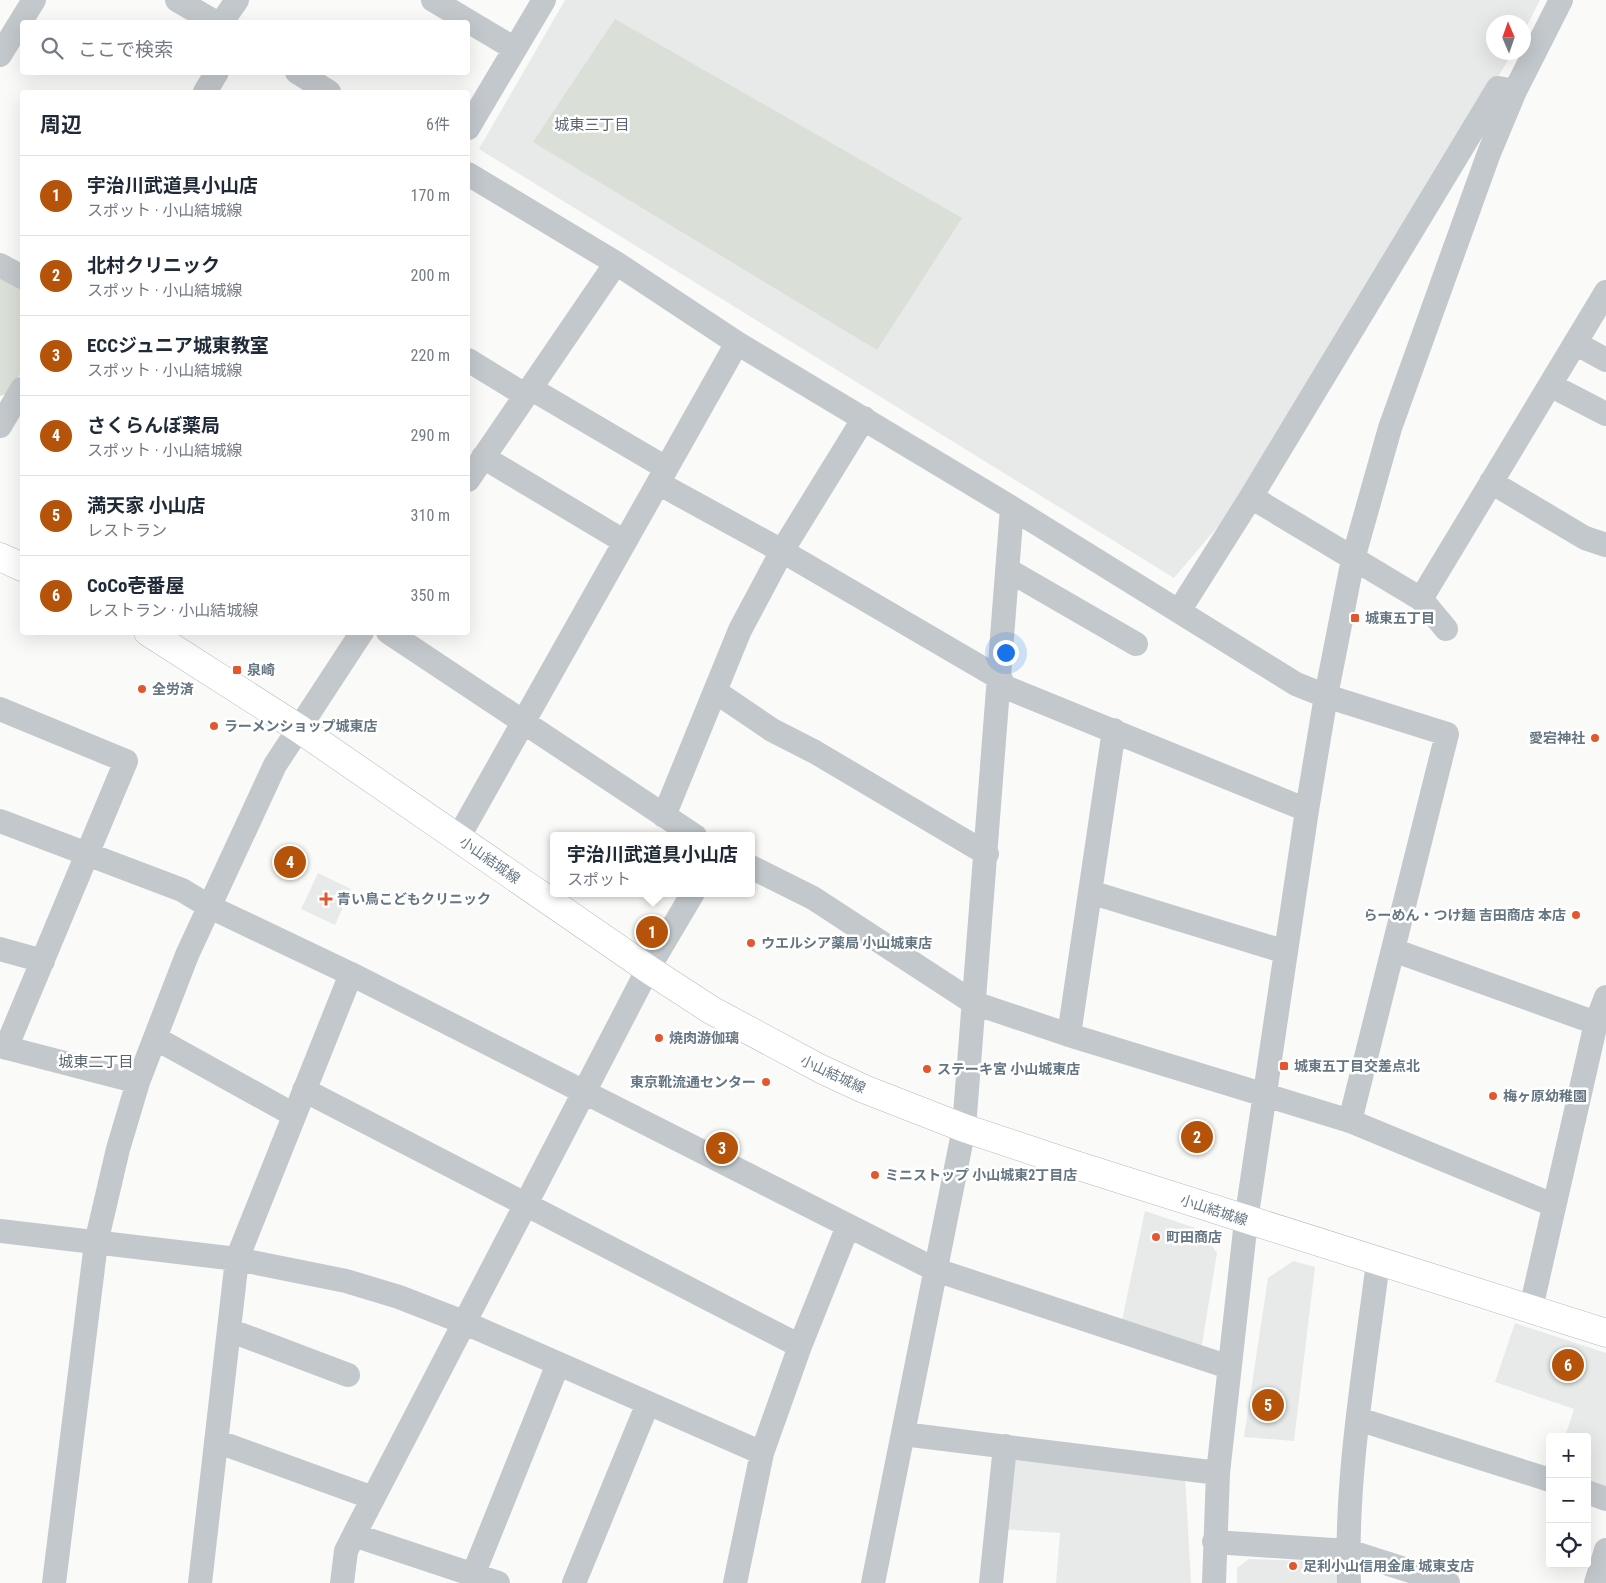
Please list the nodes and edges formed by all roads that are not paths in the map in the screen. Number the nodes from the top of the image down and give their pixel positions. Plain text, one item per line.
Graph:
1 (34, 0) edge
2 (177, 0) edge
3 (236, 0) edge
4 (433, 0) edge
5 (544, 0) edge
6 (1561, 0) edge
7 (22, 20) edge
8 (212, 20) edge
9 (223, 20) edge
10 (466, 20) edge
11 (470, 22) edge
12 (20, 23) edge
13 (515, 49) junction
14 (0, 55) edge
15 (215, 75) edge
16 (302, 75) edge
17 (206, 90) edge
18 (326, 90) edge
19 (1515, 91) junction
20 (470, 125) edge
21 (470, 175) edge
22 (616, 263) junction
23 (0, 265) edge
24 (20, 275) edge
25 (1606, 292) edge
26 (737, 343) junction
27 (1575, 343) junction
28 (1606, 360) edge
29 (470, 361) edge
30 (1550, 385) junction
31 (528, 391) junction
32 (20, 395) edge
33 (1606, 414) edge
34 (864, 418) junction
35 (10, 420) edge
36 (483, 457) junction
37 (662, 476) junction
38 (470, 477) edge
39 (1491, 482) junction
40 (1251, 497) junction
41 (1012, 508) junction
42 (625, 542) junction
43 (1606, 545) edge
44 (782, 551) junction
45 (0, 557) edge
46 (1354, 559) junction
47 (20, 566) edge
48 (1008, 570) junction
49 (1421, 599) junction
50 (1179, 611) junction
51 (1446, 628) dead end
52 (153, 635) edge
53 (360, 635) edge
54 (392, 635) edge
55 (1136, 644) dead end
56 (1000, 682) junction
57 (716, 692) junction
58 (1326, 696) junction
59 (0, 709) edge
60 (522, 722) junction
61 (298, 728) junction
62 (1114, 730) junction
63 (1307, 810) junction
64 (664, 816) junction
65 (0, 820) edge
66 (689, 832) edge
67 (458, 838) junction
68 (88, 854) junction
69 (987, 854) junction
70 (755, 869) edge
71 (1090, 892) junction
72 (691, 897) edge
73 (210, 907) junction
74 (0, 949) edge
75 (1394, 950) junction
76 (1286, 952) junction
77 (43, 961) junction
78 (648, 969) junction
79 (351, 974) junction
80 (974, 1003) junction
81 (1603, 1006) edge
82 (1069, 1035) junction
83 (155, 1038) junction
84 (3, 1047) edge
85 (138, 1082) junction
86 (304, 1090) junction
87 (585, 1092) junction
88 (1265, 1096) junction
89 (294, 1115) junction
90 (1350, 1121) junction
91 (964, 1128) junction
92 (1553, 1205) junction
93 (526, 1206) junction
94 (1246, 1221) junction
95 (848, 1226) junction
96 (0, 1231) edge
97 (96, 1243) junction
98 (237, 1259) junction
99 (1378, 1262) junction
100 (936, 1270) junction
101 (1531, 1308) junction
102 (463, 1322) junction
103 (229, 1330) junction
104 (1606, 1333) edge
105 (800, 1346) junction
106 (558, 1364) junction
107 (1229, 1367) junction
108 (348, 1375) dead end
109 (648, 1403) junction
110 (1358, 1419) junction
111 (903, 1434) junction
112 (216, 1441) junction
113 (1005, 1446) junction
114 (762, 1453) junction
115 (1218, 1474) junction
116 (1546, 1479) edge
117 (1591, 1493) edge
118 (373, 1498) junction
119 (1606, 1498) edge
120 (354, 1535) junction
121 (1214, 1542) junction
122 (1348, 1550) junction
123 (1606, 1550) edge
124 (473, 1575) junction
125 (54, 1583) edge
126 (200, 1583) edge
127 (342, 1583) edge
128 (498, 1583) edge
129 (574, 1583) edge
130 (736, 1583) edge
131 (873, 1583) edge
132 (991, 1583) edge
133 (1214, 1583) edge
134 (1349, 1583) edge
135 (1448, 1583) edge
136 (1596, 1583) edge

1 - 7 street
2 - 8 street
3 - 9 street
4 - 10 street
5 - 13 street
6 - 19 street
11 - 13 street
12 - 14 street
13 - 20 street
15 - 17 street
16 - 18 street
19 - 40 street
19 - 46 street
21 - 22 street
22 - 26 street
22 - 31 street
23 - 24 street
25 - 27 street
26 - 34 street
26 - 37 street
27 - 28 street
27 - 30 street
29 - 31 street
30 - 33 street
30 - 39 street
31 - 36 street
31 - 37 street
32 - 35 street
34 - 41 street
34 - 44 street
36 - 38 street
36 - 42 street
37 - 42 street
37 - 44 street
39 - 43 street
39 - 49 street
40 - 46 street
40 - 50 street
41 - 48 street
41 - 50 street
42 - 60 street
44 - 56 street
44 - 57 street
45 - 47 main road
46 - 49 street
46 - 58 street
48 - 55 street
48 - 56 street
49 - 51 street
50 - 58 street
52 - 61 main road, 小山結城線
53 - 61 street
54 - 60 street
56 - 62 street
56 - 69 street
57 - 64 street
57 - 69 street
58 - 63 street
58 - 75 street
59 - 68 street
60 - 64 street
60 - 67 street
61 - 67 main road, 小山結城線
61 - 73 street
62 - 63 street
62 - 71 street
63 - 76 street
64 - 66 street
65 - 68 street
67 - 78 main road, 小山結城線
68 - 73 street
68 - 77 street
69 - 80 street
70 - 80 street
71 - 76 street
71 - 82 street
72 - 78 street
73 - 79 street
73 - 83 street
74 - 77 street
75 - 81 street
75 - 90 street
76 - 88 street
77 - 84 street
78 - 87 street
78 - 91 main road, 小山結城線
79 - 86 street
79 - 87 street
80 - 82 street
80 - 91 street
81 - 92 street
82 - 88 street
83 - 85 street
83 - 89 street
84 - 85 street
85 - 97 street
86 - 89 street
86 - 93 street
87 - 93 street
87 - 95 street
88 - 90 street
88 - 94 street
89 - 98 street
90 - 92 street
91 - 94 main road, 小山結城線
91 - 100 street
92 - 101 street
93 - 102 street
93 - 105 street
94 - 99 main road, 小山結城線
94 - 107 street
95 - 100 street
95 - 105 street
96 - 97 street
97 - 98 street
97 - 125 street
98 - 102 street
98 - 103 street
99 - 101 main road, 小山結城線
99 - 110 street
100 - 107 street
100 - 111 street
101 - 104 main road, 小山結城線
102 - 106 street
102 - 118 street
103 - 108 street
103 - 112 street
105 - 114 street
106 - 109 street
106 - 124 street
107 - 115 street
109 - 114 street
109 - 129 street
110 - 116 street
110 - 122 street
111 - 113 street
111 - 131 street
112 - 118 street
112 - 126 street
113 - 115 street
113 - 132 street
114 - 130 street
115 - 121 street
117 - 119 street
118 - 120 street
120 - 124 street
120 - 127 street
121 - 122 street
121 - 133 street
122 - 134 street
122 - 135 street
123 - 136 street
124 - 128 street

